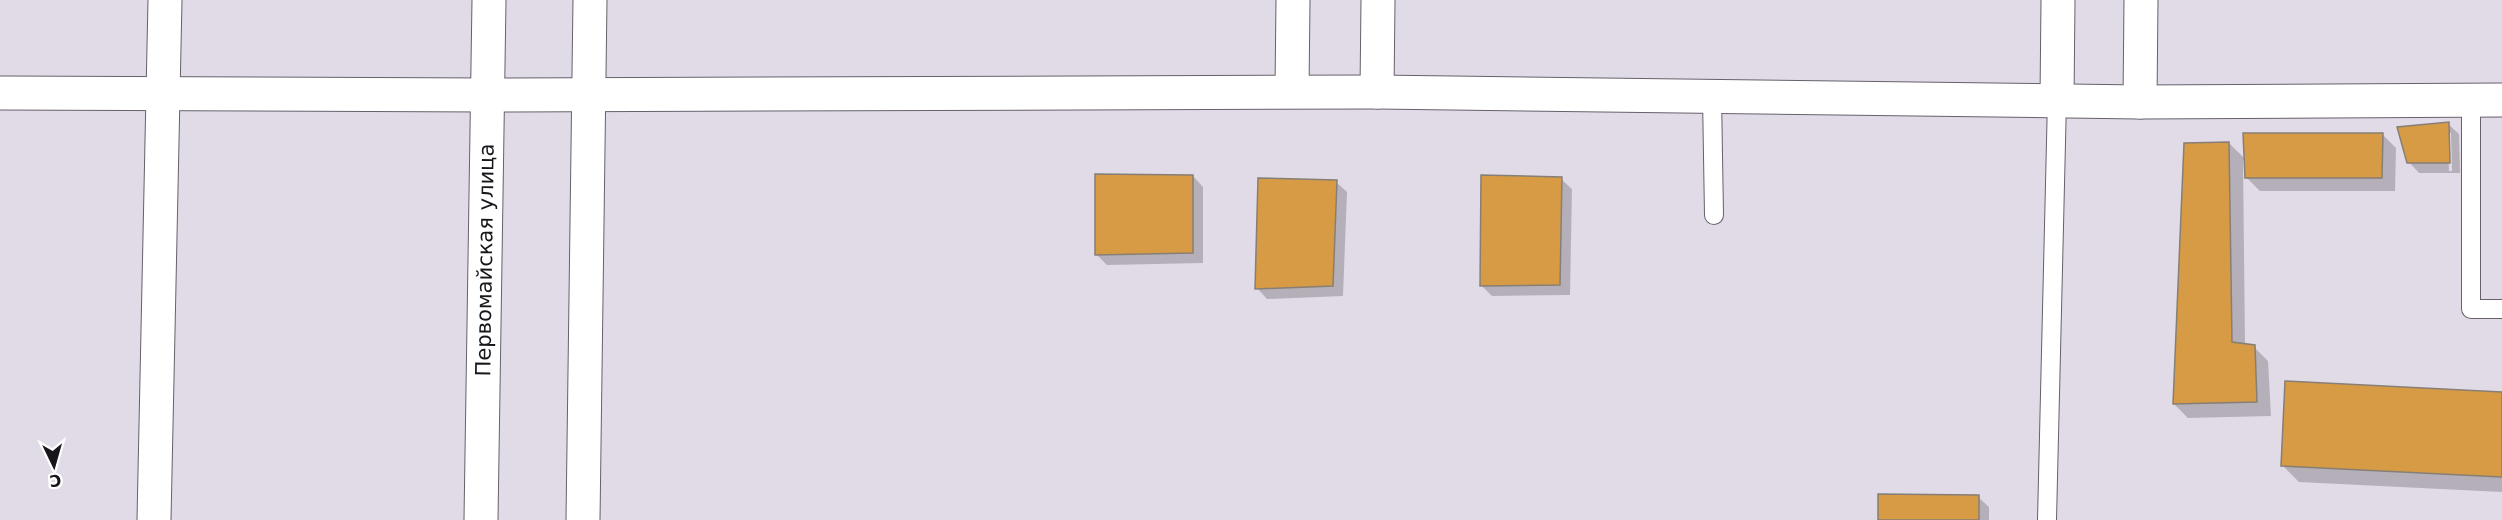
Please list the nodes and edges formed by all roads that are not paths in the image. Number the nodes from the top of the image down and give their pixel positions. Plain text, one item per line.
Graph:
1 (165, 0) edge
2 (489, 0) edge
3 (590, 0) edge
4 (1293, 0) edge
5 (1378, 0) edge
6 (2058, 0) edge
7 (2141, 0) edge
8 (1292, 91) junction
9 (1377, 92) junction
10 (0, 93) edge
11 (164, 94) junction
12 (487, 95) junction
13 (588, 95) junction
14 (1712, 96) junction
15 (2057, 100) junction
16 (2487, 100) edge
17 (2140, 102) junction
18 (1714, 215) dead end
19 (2502, 309) edge
20 (154, 520) edge
21 (481, 520) edge
22 (583, 520) edge
23 (2048, 520) edge

1 - 11 street
2 - 12 street, Первомайская улица
3 - 13 street
4 - 8 street
5 - 9 street
6 - 15 street
7 - 17 street
8 - 9 street
8 - 13 street
9 - 14 street
10 - 11 street
11 - 12 street
11 - 20 street
12 - 13 street
12 - 21 street, Первомайская улица
13 - 22 street
14 - 15 street
14 - 18 lane
15 - 17 street
15 - 23 lane
16 - 17 street
16 - 19 lane

